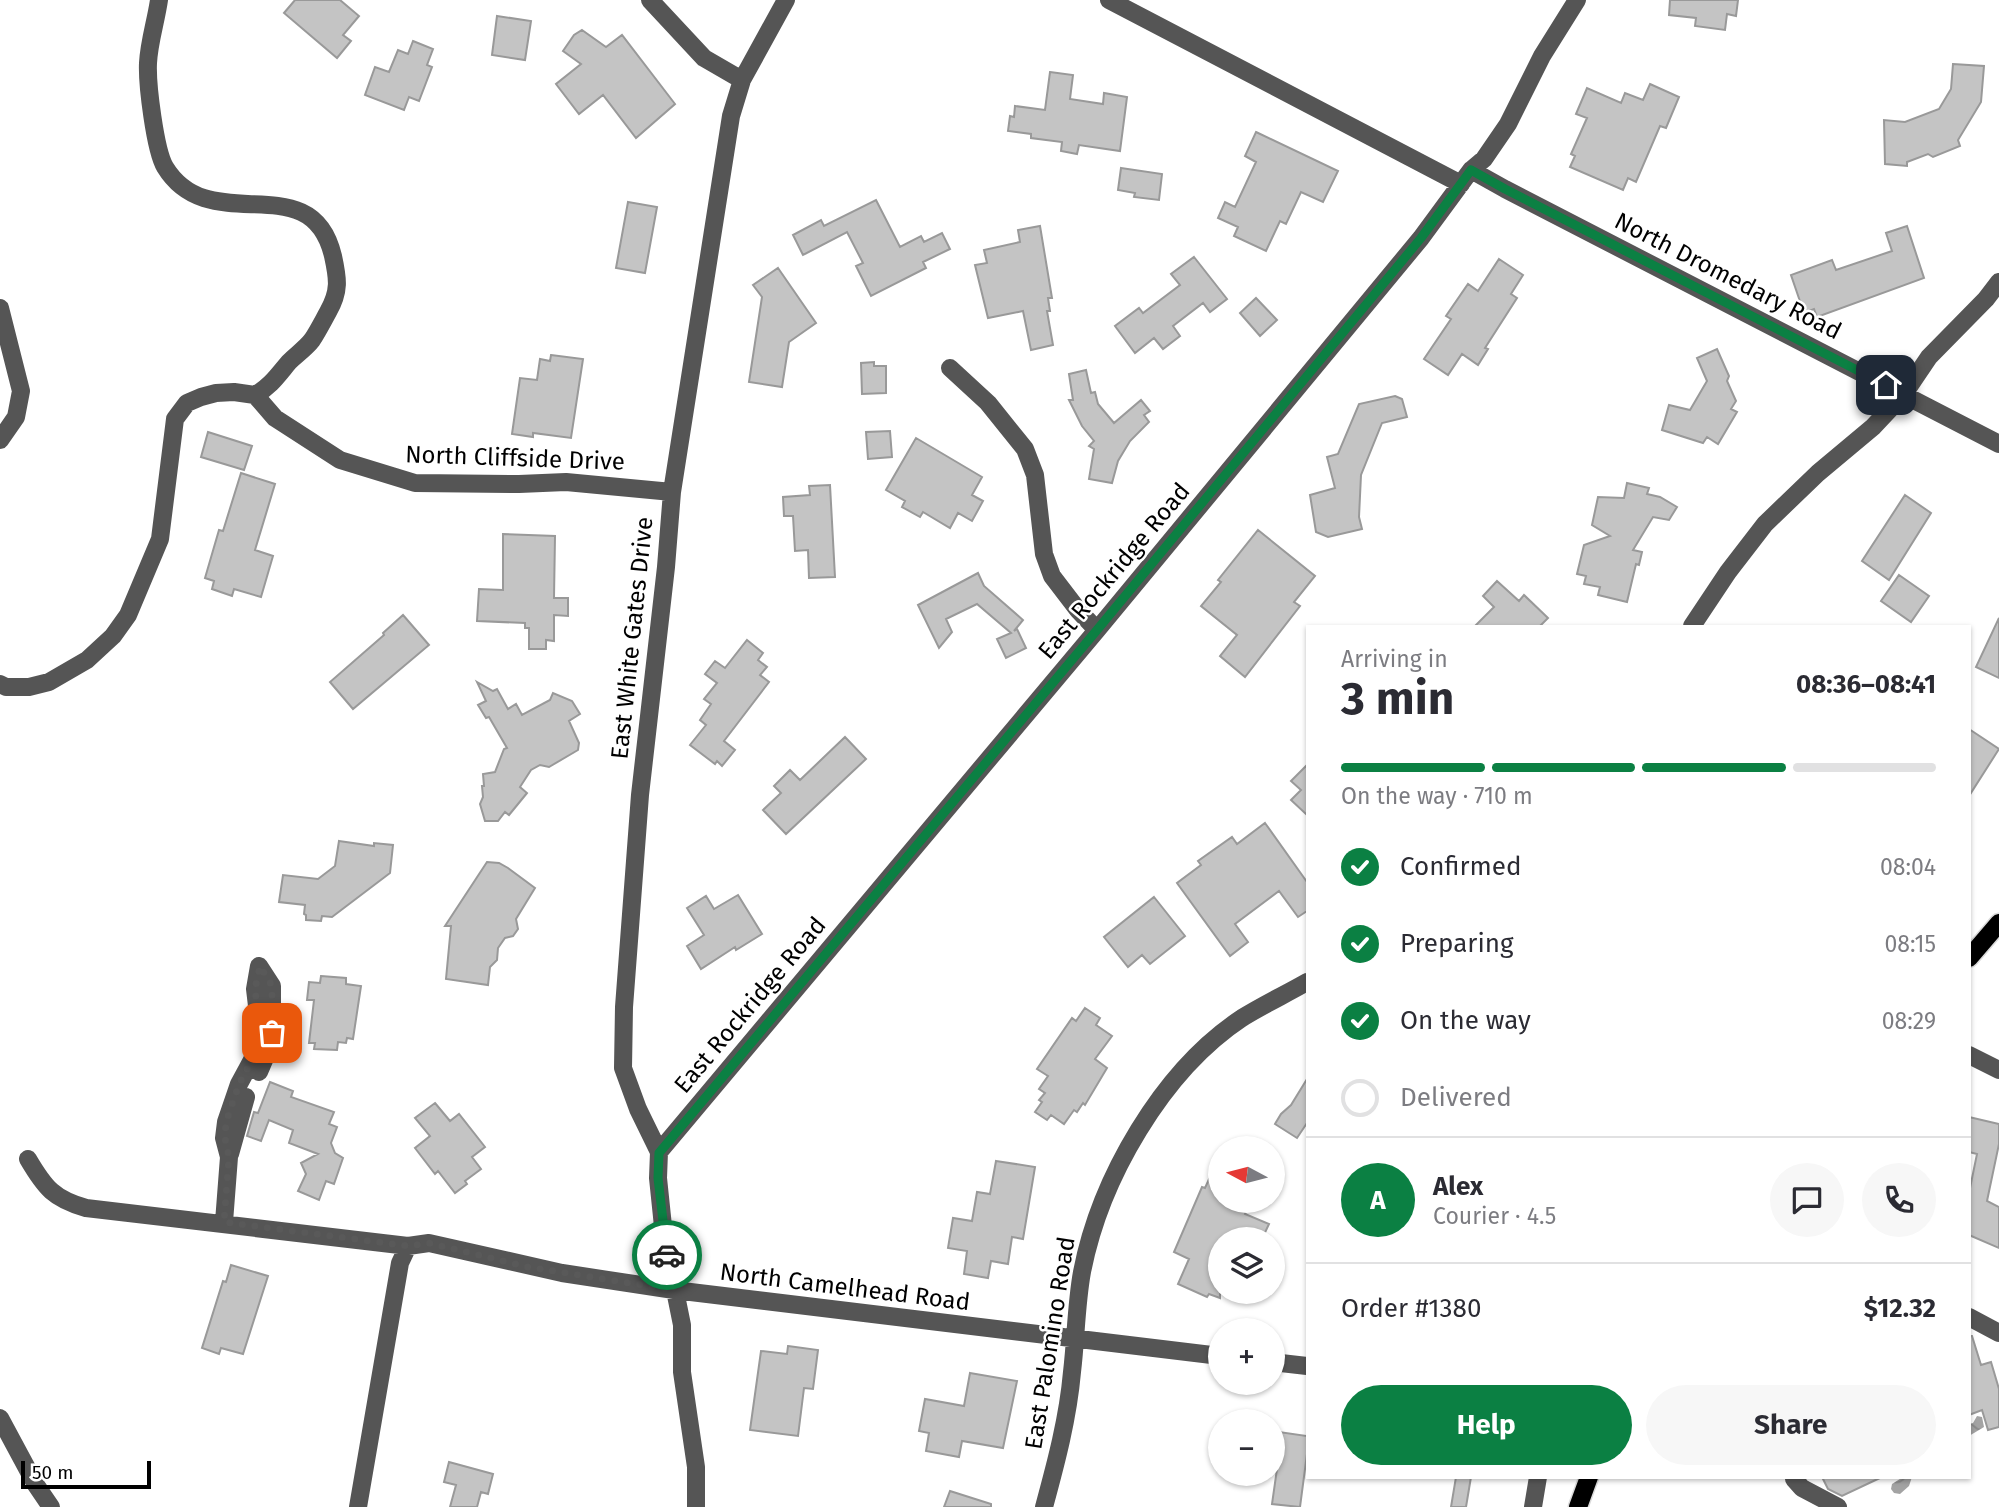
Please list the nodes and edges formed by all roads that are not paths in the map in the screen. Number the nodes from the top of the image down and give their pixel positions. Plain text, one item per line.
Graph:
1 (159, 0) edge
2 (650, 0) edge
3 (786, 0) edge
4 (1109, 0) edge
5 (1577, 0) edge
6 (742, 80) junction
7 (1466, 177) junction
8 (1999, 282) edge
9 (0, 308) edge
10 (950, 368) dead end
11 (1904, 394) junction
12 (255, 395) junction
13 (0, 440) edge
14 (1999, 444) edge
15 (672, 492) junction
16 (1693, 625) edge
17 (1097, 630) junction
18 (0, 684) edge
19 (1999, 923) edge
20 (1971, 956) edge
21 (1306, 983) edge
22 (1971, 1056) edge
23 (1999, 1070) edge
24 (659, 1153) junction
25 (229, 1157) junction
26 (28, 1159) dead end
27 (224, 1222) junction
28 (408, 1246) junction
29 (674, 1290) junction
30 (1971, 1318) edge
31 (1999, 1333) edge
32 (1074, 1339) junction
33 (1208, 1355) edge
34 (1285, 1363) edge
35 (1306, 1366) edge
36 (0, 1418) edge
37 (1538, 1479) edge
38 (1588, 1479) edge
39 (1794, 1479) dead end
40 (51, 1507) edge
41 (358, 1507) edge
42 (696, 1507) edge
43 (1044, 1507) edge
44 (1533, 1507) edge
45 (1578, 1507) edge
46 (1838, 1507) edge

1 - 12 street
2 - 6 street
3 - 6 street, East White Gates Drive
4 - 7 street, North Dromedary Road
5 - 7 street, East Rockridge Road
6 - 15 street, East White Gates Drive
7 - 11 street, North Dromedary Road
7 - 17 street, East Rockridge Road
8 - 11 street
9 - 13 street
10 - 17 street
11 - 14 street, North Dromedary Road
11 - 16 street
12 - 15 street, North Cliffside Drive
12 - 18 street
15 - 24 street, East White Gates Drive
17 - 24 street, East Rockridge Road
19 - 20 main road
21 - 32 street, East Palomino Road
22 - 23 street
24 - 29 street, East White Gates Drive
25 - 25 street
25 - 27 street
26 - 27 street, North Camelhead Road
27 - 28 street, North Camelhead Road
28 - 29 street, North Camelhead Road
28 - 41 street
29 - 32 street, North Camelhead Road
29 - 42 street, East White Gates Drive
30 - 31 street
32 - 33 street, North Camelhead Road
32 - 43 street, East Palomino Road
34 - 35 street
36 - 40 street
37 - 44 street
38 - 45 main road
39 - 46 street

